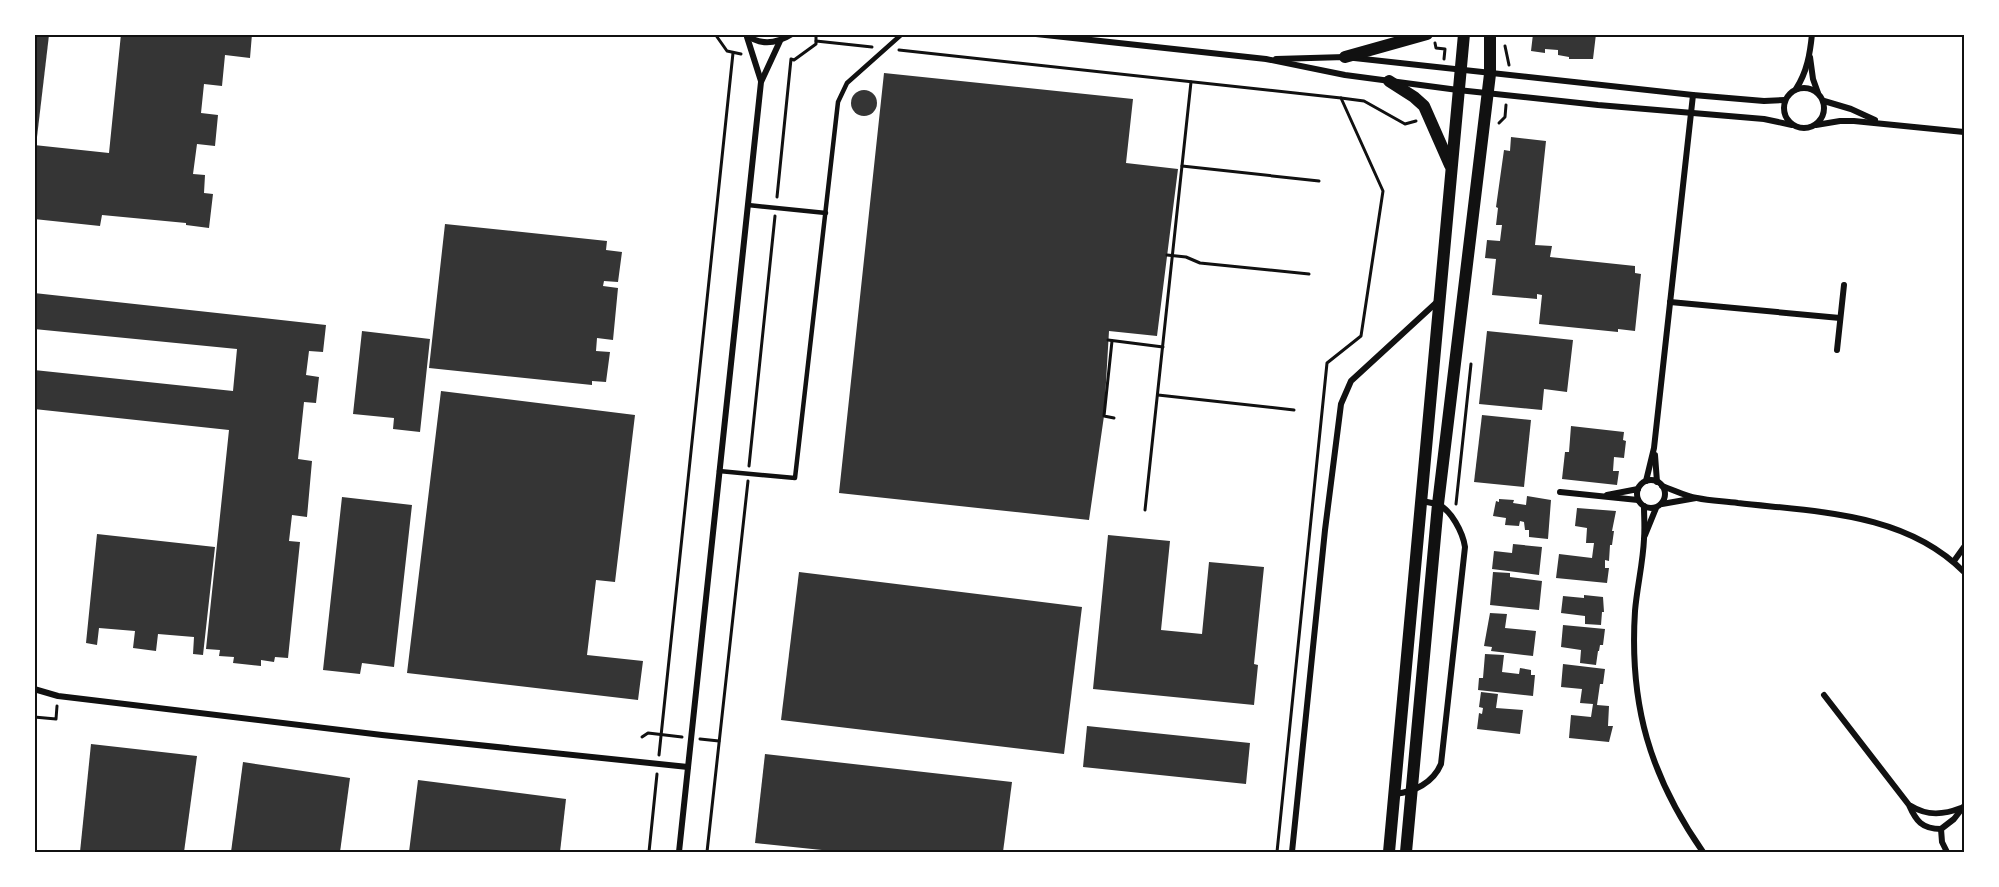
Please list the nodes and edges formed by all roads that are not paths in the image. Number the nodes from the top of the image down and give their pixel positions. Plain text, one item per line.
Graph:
1 (792, 34) edge
2 (902, 34) edge
3 (1036, 34) edge
4 (1427, 34) edge
5 (1464, 34) edge
6 (1491, 34) edge
7 (1812, 34) edge
8 (746, 36) edge
9 (780, 41) junction
10 (1810, 54) junction
11 (1345, 57) junction
12 (1266, 59) junction
13 (1460, 70) junction
14 (1491, 74) junction
15 (1389, 81) junction
16 (761, 82) junction
17 (1458, 90) junction
18 (1796, 90) junction
19 (1488, 92) junction
20 (1818, 93) junction
21 (1693, 95) junction
22 (1785, 100) junction
23 (1824, 101) junction
24 (1691, 113) junction
25 (1878, 122) junction
26 (1792, 125) junction
27 (1816, 125) junction
28 (1965, 132) edge
29 (1451, 166) junction
30 (748, 205) junction
31 (826, 213) junction
32 (1844, 285) dead end
33 (1440, 300) junction
34 (1670, 302) junction
35 (1840, 318) junction
36 (1838, 350) dead end
37 (1654, 448) junction
38 (719, 471) junction
39 (1646, 482) junction
40 (1660, 484) junction
41 (1638, 489) junction
42 (1560, 492) dead end
43 (1601, 496) junction
44 (1696, 498) junction
45 (1638, 500) junction
46 (1422, 501) junction
47 (1438, 504) junction
48 (1644, 506) junction
49 (1659, 506) junction
50 (1644, 539) junction
51 (1965, 547) edge
52 (1954, 561) junction
53 (1965, 572) edge
54 (34, 689) edge
55 (1824, 695) dead end
56 (688, 767) junction
57 (1412, 792) junction
58 (1395, 794) junction
59 (1909, 805) junction
60 (1963, 807) edge
61 (1941, 829) junction
62 (679, 852) edge
63 (1292, 852) edge
64 (1389, 852) edge
65 (1406, 852) edge
66 (1703, 852) edge
67 (1947, 852) edge

1 - 9 street
2 - 31 lane
3 - 12 street
4 - 11 main road
5 - 13 main road
6 - 14 main road
7 - 10 street
8 - 9 street
8 - 16 street
9 - 16 street
10 - 18 street
10 - 20 street
11 - 12 street
11 - 13 street
12 - 15 street
13 - 14 street
13 - 17 main road
14 - 19 main road
14 - 21 street
15 - 17 street
15 - 29 main road
16 - 30 street
17 - 19 street
17 - 29 main road
18 - 20 street
18 - 22 street
19 - 24 street
19 - 47 main road
20 - 23 street
21 - 22 street
21 - 24 street
22 - 26 street
23 - 25 street
23 - 27 street
24 - 26 street
24 - 34 street
25 - 27 street
25 - 28 street
26 - 27 street
29 - 33 main road
30 - 31 lane
30 - 38 street
31 - 38 lane
32 - 35 street
33 - 46 main road
33 - 63 street
34 - 35 street
34 - 37 street
35 - 36 street
37 - 39 street
37 - 40 street
38 - 56 street
39 - 40 street
39 - 41 street
40 - 44 street
40 - 49 street
41 - 43 street
41 - 45 street
42 - 43 street
43 - 45 street
44 - 49 street
44 - 52 street
45 - 48 street
46 - 47 street
46 - 58 main road
47 - 57 main road
47 - 57 street
48 - 49 street
48 - 50 street
49 - 50 street
50 - 66 street
51 - 52 street
52 - 53 street
54 - 56 street
55 - 59 street
56 - 62 street
57 - 58 street
57 - 65 main road
58 - 64 main road
59 - 60 street
59 - 61 street
60 - 61 street
61 - 67 street

